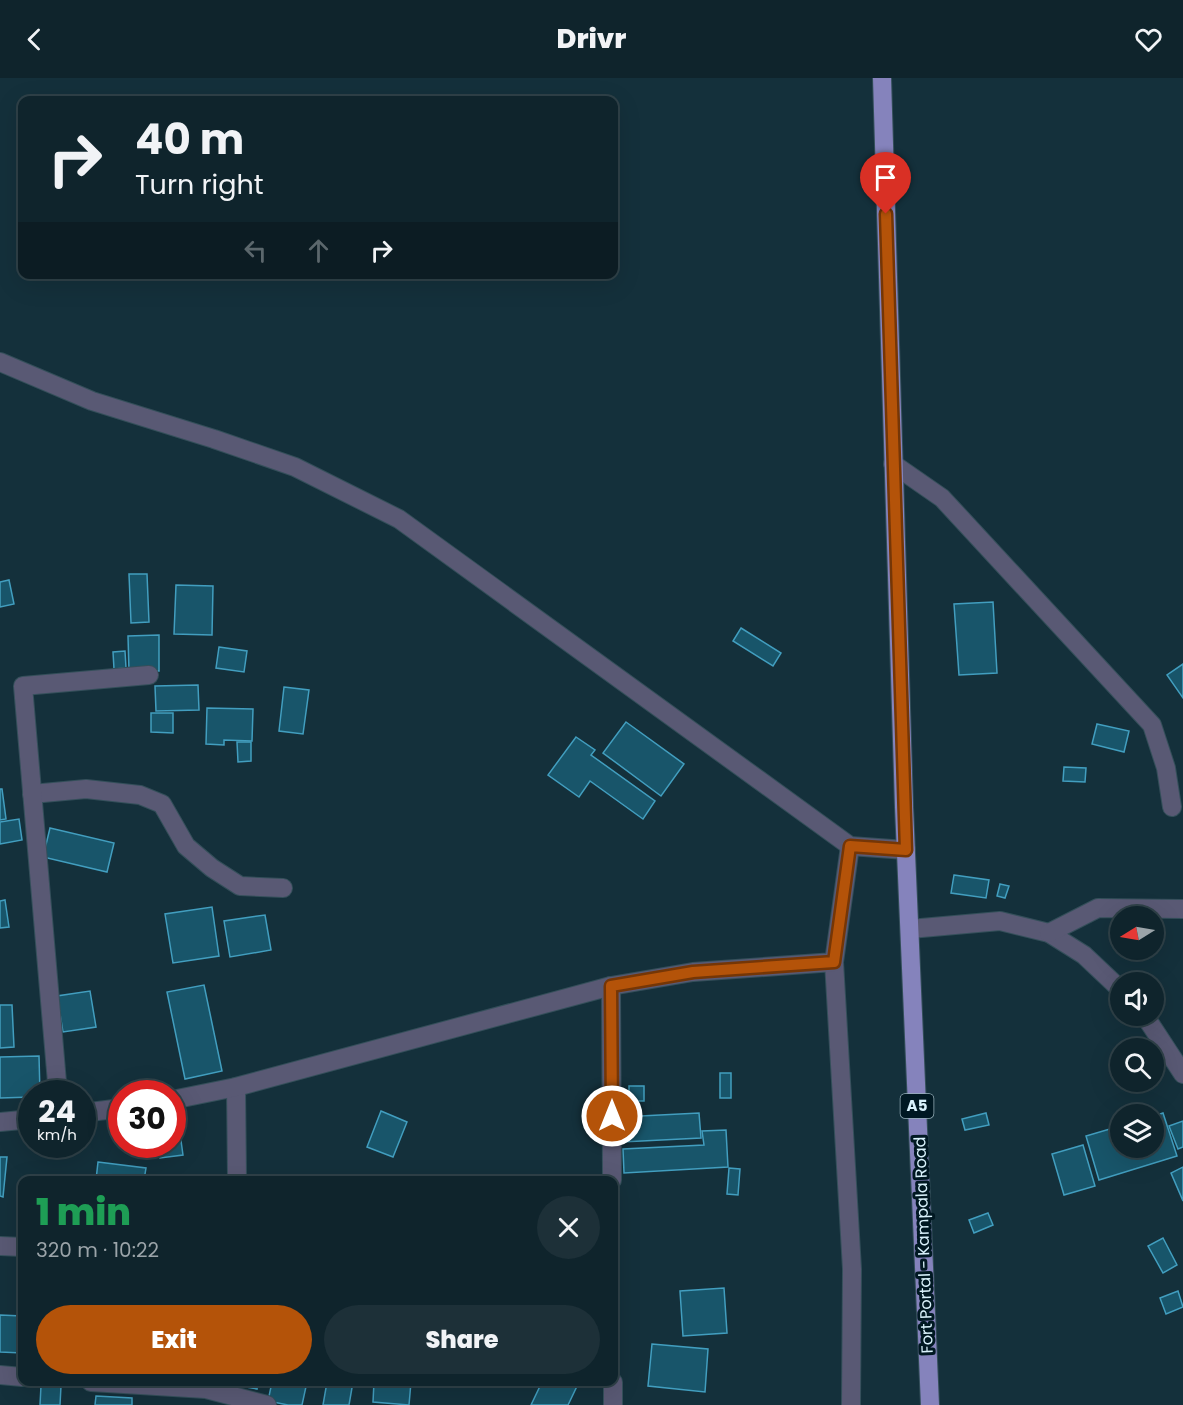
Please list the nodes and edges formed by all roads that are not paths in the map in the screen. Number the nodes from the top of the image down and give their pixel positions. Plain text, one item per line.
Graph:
1 (882, 78) edge
2 (0, 362) edge
3 (893, 464) junction
4 (149, 675) dead end
5 (32, 794) junction
6 (1172, 807) dead end
7 (850, 846) junction
8 (906, 850) junction
9 (283, 888) dead end
10 (1183, 909) edge
11 (910, 929) junction
12 (1049, 933) junction
13 (834, 962) junction
14 (1110, 980) edge
15 (611, 986) junction
16 (1152, 1026) edge
17 (1183, 1074) edge
18 (57, 1080) edge
19 (236, 1087) junction
20 (186, 1097) edge
21 (18, 1120) edge
22 (0, 1122) edge
23 (237, 1176) edge
24 (612, 1176) edge
25 (0, 1246) edge
26 (18, 1247) edge
27 (0, 1375) edge
28 (18, 1377) edge
29 (137, 1386) edge
30 (613, 1386) edge
31 (205, 1392) edge
32 (267, 1405) edge
33 (613, 1405) edge
34 (850, 1405) edge
35 (930, 1405) edge

1 - 3 main road, Fort Portal - Kampala Road / A5
2 - 7 street
3 - 6 street
3 - 8 main road, Fort Portal - Kampala Road / A5
4 - 5 street
5 - 9 street
5 - 18 street
7 - 8 street
7 - 13 street
8 - 11 main road, Fort Portal - Kampala Road / A5
10 - 12 street
11 - 12 street
11 - 35 main road, Fort Portal - Kampala Road / A5
12 - 14 street
13 - 15 street
13 - 34 street
15 - 19 street
15 - 24 street
16 - 17 street
19 - 20 street
19 - 23 street
21 - 22 street
25 - 26 street
27 - 28 street
29 - 31 street
30 - 33 street
31 - 32 street

